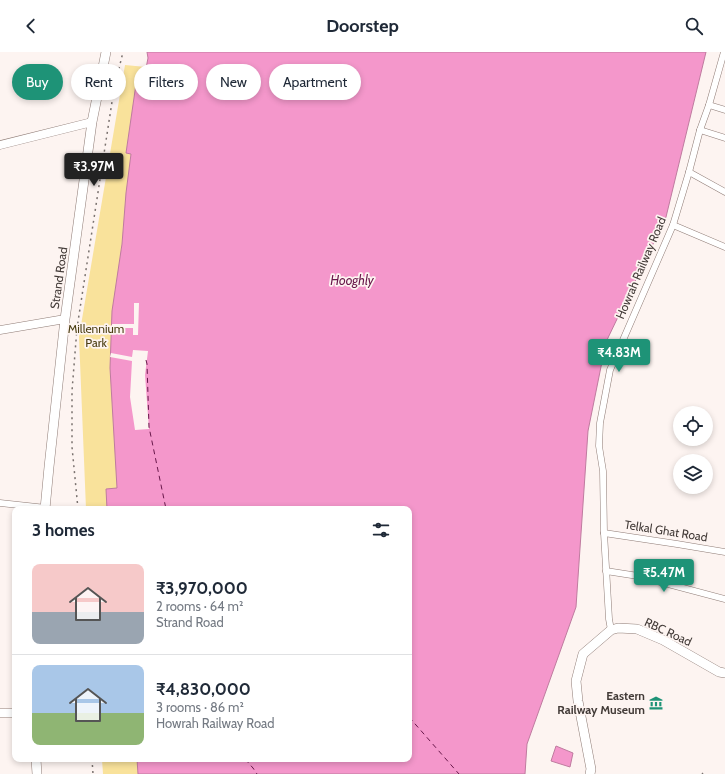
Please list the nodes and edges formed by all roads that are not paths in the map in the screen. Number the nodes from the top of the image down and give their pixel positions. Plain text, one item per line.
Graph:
1 (106, 52) edge
2 (724, 56) edge
3 (709, 105) junction
4 (725, 110) edge
5 (92, 122) junction
6 (700, 130) junction
7 (725, 138) edge
8 (0, 145) edge
9 (689, 172) junction
10 (725, 192) edge
11 (673, 225) junction
12 (725, 247) edge
13 (65, 319) junction
14 (0, 330) edge
15 (0, 503) edge
16 (28, 506) edge
17 (46, 506) edge
18 (604, 533) junction
19 (725, 552) edge
20 (606, 571) junction
21 (725, 599) edge
22 (610, 630) junction
23 (725, 673) edge
24 (0, 713) edge
25 (12, 713) edge
26 (36, 762) edge
27 (37, 774) edge
28 (590, 774) edge

1 - 5 main road, Strand Road
2 - 3 street, Howrah Railway Road
3 - 4 street
3 - 6 street, Howrah Railway Road
5 - 8 street
5 - 13 main road, Strand Road
6 - 7 street
6 - 9 street, Howrah Railway Road
9 - 10 street
9 - 11 street, Howrah Railway Road
11 - 12 street
11 - 18 street, Howrah Railway Road
13 - 14 street
13 - 17 main road, Strand Road
15 - 16 street
18 - 19 street, Telkal Ghat Road
18 - 20 street, Howrah Railway Road
20 - 21 street
20 - 22 street, Howrah Railway Road
22 - 23 main road, RBC Road
22 - 28 main road
24 - 25 street
26 - 27 main road

